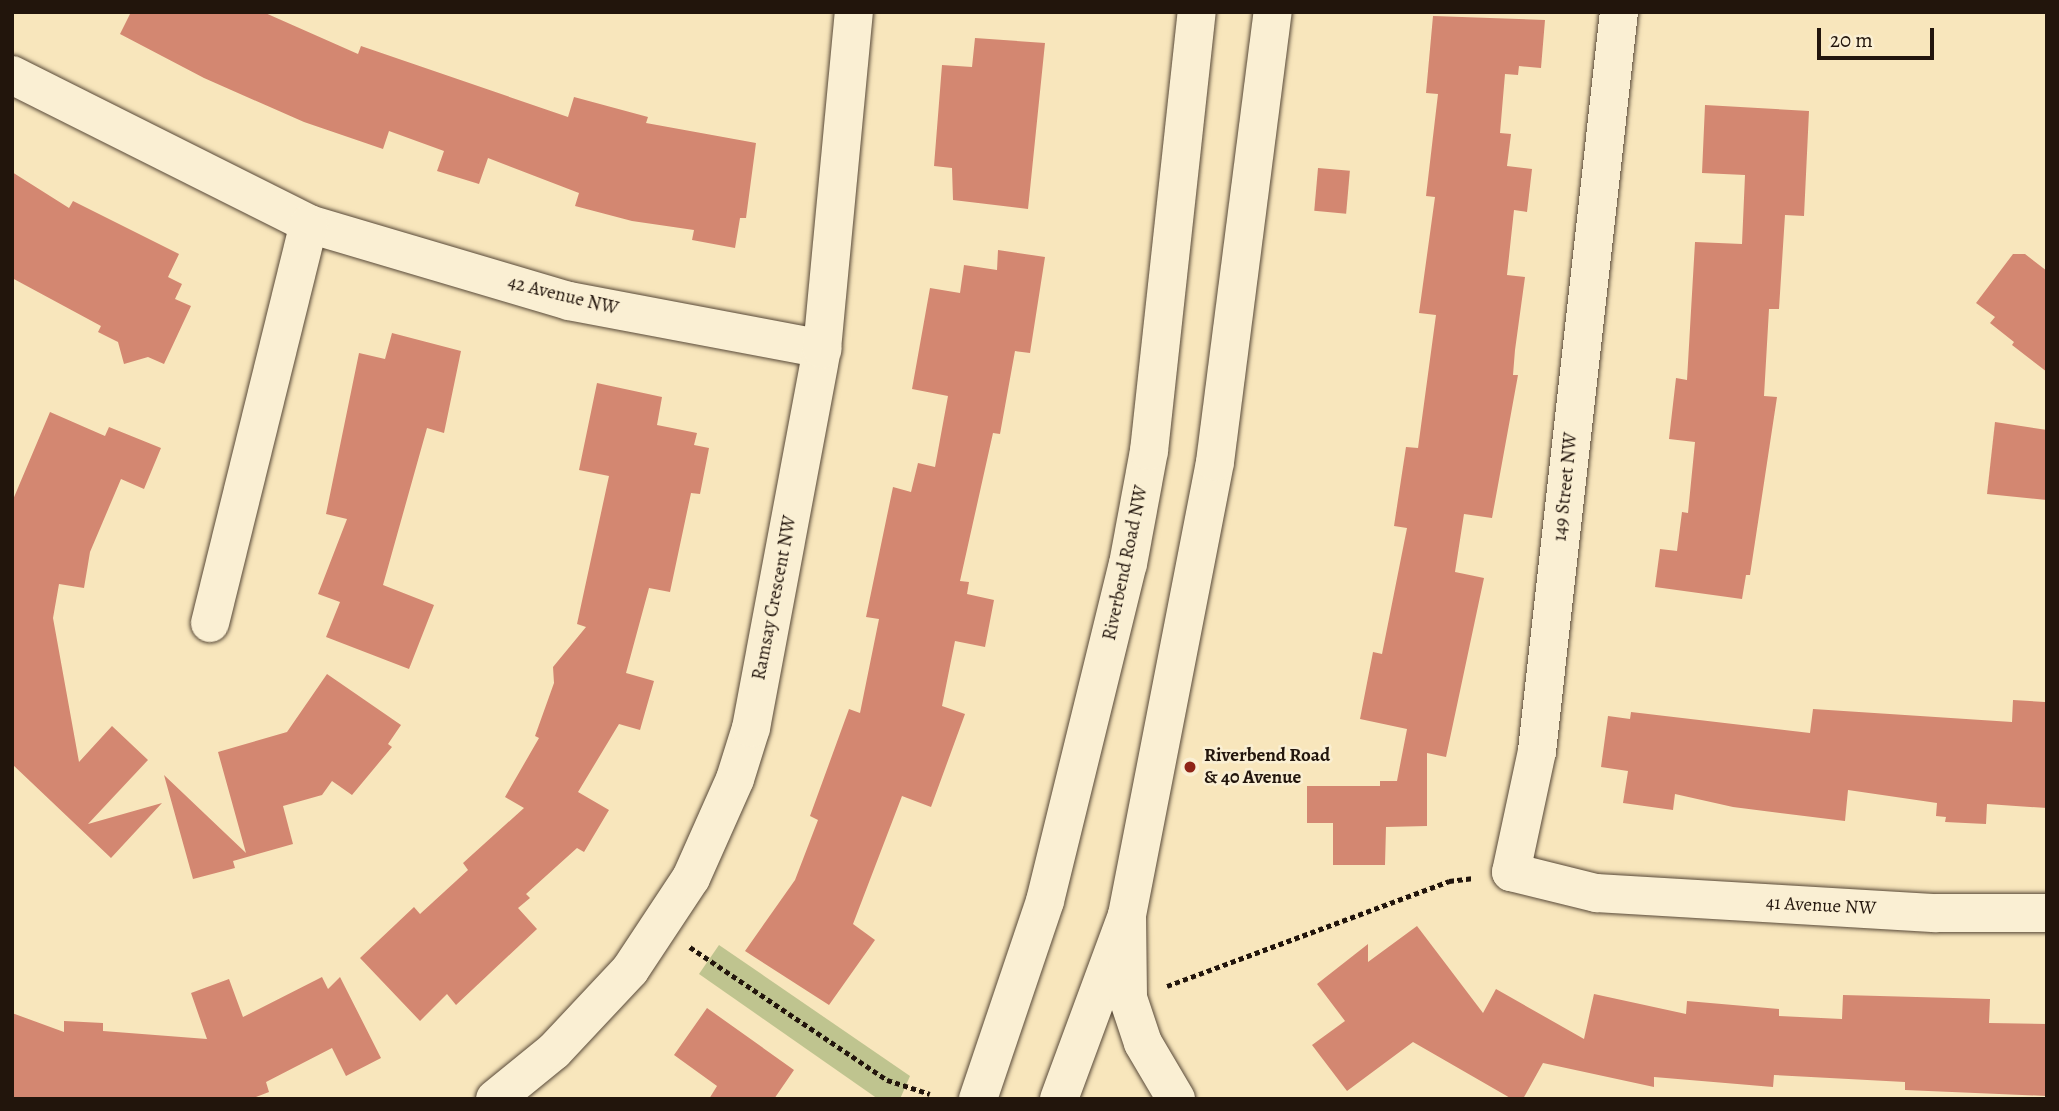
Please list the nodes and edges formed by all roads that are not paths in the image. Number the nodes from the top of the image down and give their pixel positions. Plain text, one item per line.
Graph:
1 (854, 12) edge
2 (1197, 12) edge
3 (1273, 12) edge
4 (1619, 12) edge
5 (12, 75) edge
6 (309, 224) junction
7 (822, 349) junction
8 (210, 623) dead end
9 (1596, 894) joint
10 (2047, 913) edge
11 (1127, 915) junction
12 (495, 1099) edge
13 (978, 1099) edge
14 (1059, 1099) edge
15 (1175, 1099) edge

1 - 7 street, Ramsay Crescent NW
2 - 13 street, Riverbend Road NW
3 - 11 street
4 - 9 street, 149 Street NW
5 - 6 street, 42 Avenue NW
6 - 7 street, 42 Avenue NW
6 - 8 street
7 - 12 street, Ramsay Crescent NW
9 - 10 street, 41 Avenue NW
11 - 14 street
11 - 15 street

